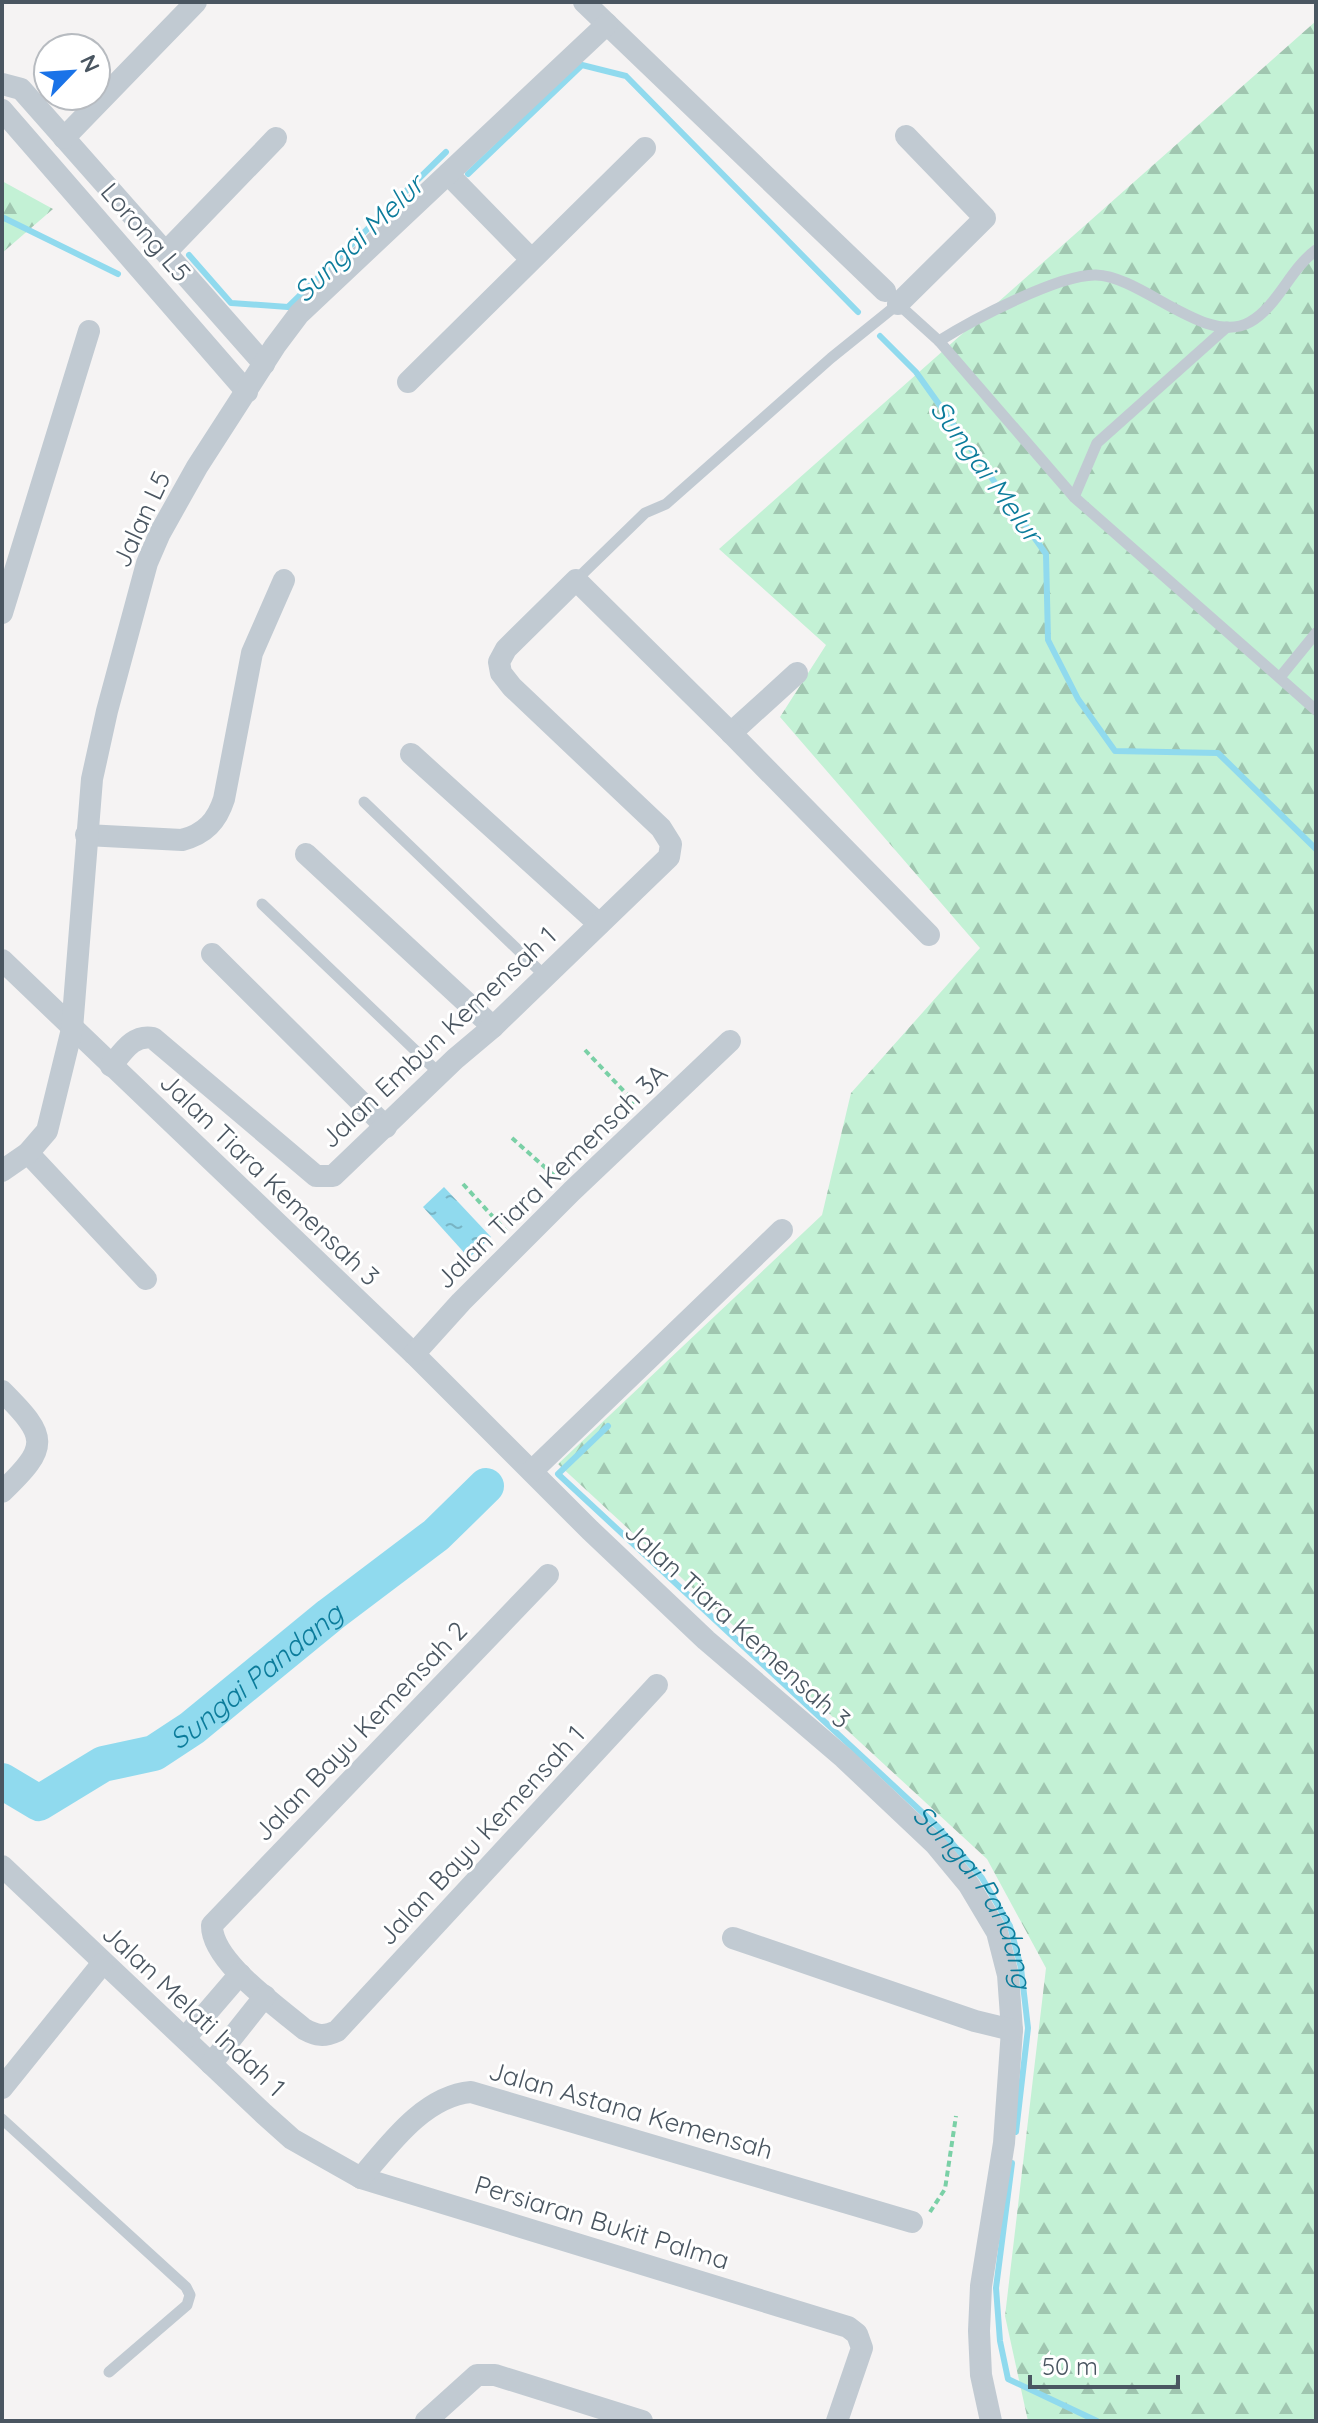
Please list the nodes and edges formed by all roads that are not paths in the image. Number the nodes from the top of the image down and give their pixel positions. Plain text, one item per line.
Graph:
1 (196, 2) edge
2 (584, 2) edge
3 (607, 24) junction
4 (2, 84) edge
5 (2, 110) edge
6 (906, 136) dead end
7 (64, 138) junction
8 (276, 138) dead end
9 (645, 148) dead end
10 (448, 174) junction
11 (1316, 250) edge
12 (167, 251) junction
13 (531, 259) junction
14 (892, 298) junction
15 (1227, 327) junction
16 (89, 331) dead end
17 (939, 341) junction
18 (264, 364) junction
19 (408, 382) dead end
20 (247, 392) junction
21 (1074, 497) junction
22 (284, 580) dead end
23 (576, 580) junction
24 (2, 613) edge
25 (1316, 633) edge
26 (797, 673) dead end
27 (1281, 676) junction
28 (1316, 710) edge
29 (731, 733) junction
30 (411, 754) dead end
31 (364, 802) dead end
32 (86, 835) junction
33 (306, 854) dead end
34 (262, 904) dead end
35 (599, 924) junction
36 (929, 935) dead end
37 (212, 954) dead end
38 (2, 960) edge
39 (544, 975) junction
40 (493, 1027) junction
41 (72, 1029) junction
42 (730, 1041) dead end
43 (111, 1066) junction
44 (440, 1074) junction
45 (386, 1127) junction
46 (28, 1153) junction
47 (2, 1171) edge
48 (782, 1230) dead end
49 (146, 1279) dead end
50 (414, 1354) junction
51 (2, 1391) edge
52 (532, 1471) junction
53 (2, 1492) edge
54 (548, 1575) dead end
55 (657, 1685) dead end
56 (2, 1866) edge
57 (733, 1938) dead end
58 (102, 1964) junction
59 (240, 1974) junction
60 (265, 1996) junction
61 (1012, 2030) junction
62 (185, 2038) junction
63 (211, 2064) junction
64 (2, 2088) edge
65 (2, 2119) edge
66 (361, 2178) junction
67 (912, 2222) road end
68 (109, 2372) dead end
69 (426, 2421) edge
70 (642, 2421) edge
71 (837, 2421) edge
72 (991, 2421) edge

1 - 7 street
2 - 3 street
3 - 10 street, Jalan L5
3 - 14 street
4 - 7 street, Lorong L5
5 - 20 street, Lorong L5
6 - 14 street
7 - 12 street, Lorong L5
8 - 12 street, Lorong L5
9 - 13 street
10 - 13 street
10 - 18 street, Jalan L5
11 - 15 lane
12 - 18 street, Lorong L5
13 - 19 street
14 - 17 lane
14 - 23 lane
15 - 17 lane
15 - 21 lane
16 - 24 street
17 - 21 lane
18 - 20 street, Jalan L5
20 - 32 street, Jalan L5
21 - 27 lane
22 - 32 street
23 - 29 street
23 - 35 street, Jalan Embun Kemensah 1
25 - 27 lane
26 - 29 street
27 - 28 lane
29 - 36 street
30 - 35 street
31 - 39 lane
32 - 41 street, Jalan L5
33 - 40 street
34 - 44 lane
35 - 39 street, Jalan Embun Kemensah 1
37 - 45 street
38 - 41 street, Jalan Tiara Kemensah 3
39 - 40 street, Jalan Embun Kemensah 1
40 - 44 street, Jalan Embun Kemensah 1
41 - 43 street, Jalan Tiara Kemensah 3
41 - 46 street, Jalan L5
42 - 50 street, Jalan Tiara Kemensah 3A
43 - 45 street, Jalan Embun Kemensah 1
43 - 50 street, Jalan Tiara Kemensah 3
44 - 45 street, Jalan Embun Kemensah 1
46 - 47 street, Jalan L5
46 - 49 street
48 - 52 street
50 - 52 street, Jalan Tiara Kemensah 3
51 - 53 street
52 - 61 street, Jalan Tiara Kemensah 3
54 - 59 street, Jalan Bayu Kemensah 2
55 - 60 street, Jalan Bayu Kemensah 1
56 - 58 street, Jalan Melati Indah 1
57 - 61 street
58 - 62 street, Jalan Melati Indah 1
58 - 64 street
59 - 60 street
59 - 62 street
60 - 63 street
61 - 72 street, Jalan Tiara Kemensah 3
62 - 63 street, Jalan Melati Indah 1
63 - 66 street, Jalan Melati Indah 1
65 - 68 lane
66 - 67 street, Jalan Astana Kemensah
66 - 71 street, Persiaran Bukit Palma
69 - 70 street

